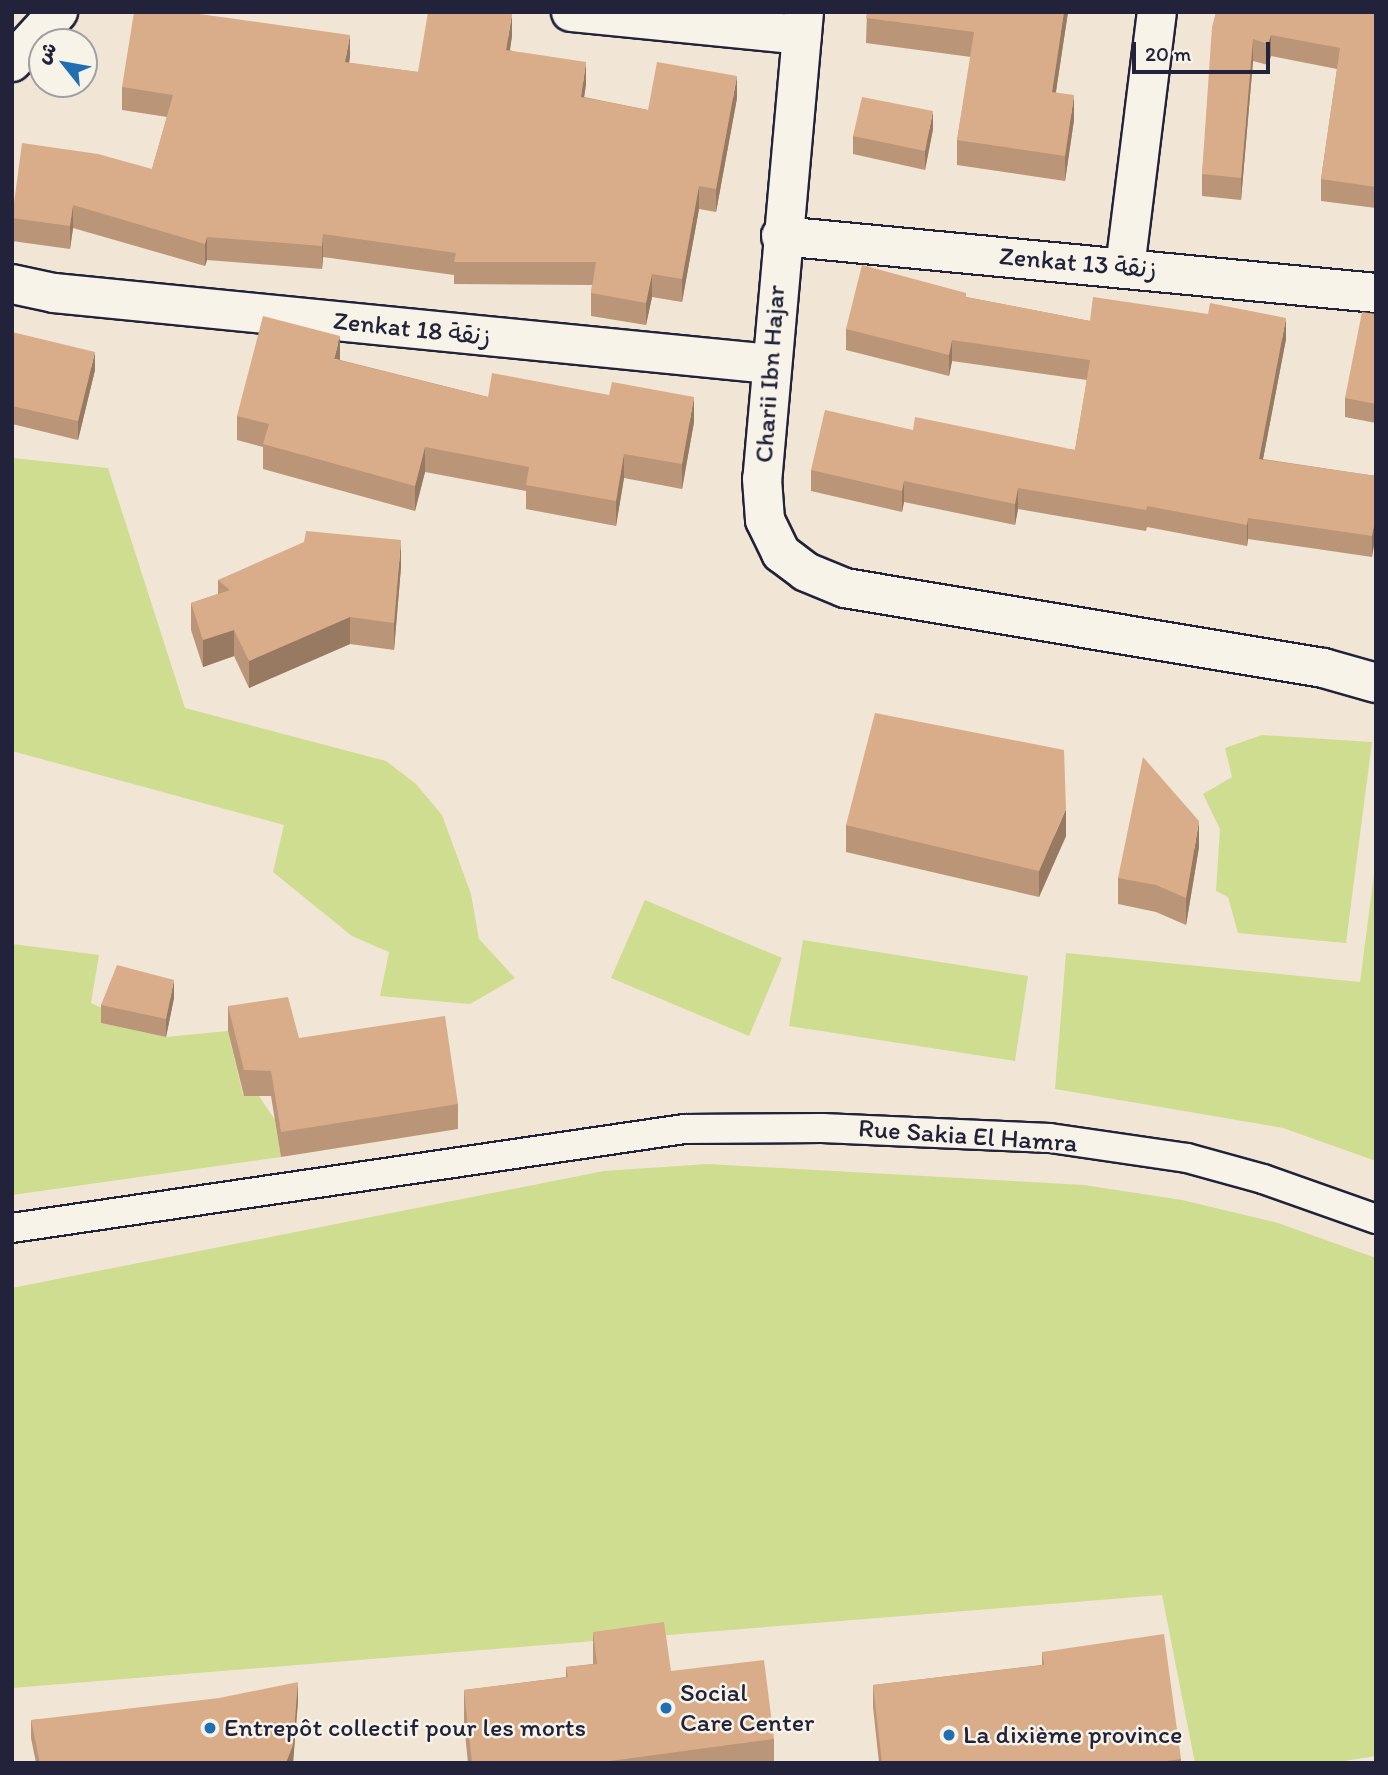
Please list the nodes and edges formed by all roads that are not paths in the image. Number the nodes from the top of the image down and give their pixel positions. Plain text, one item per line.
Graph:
1 (58, 12) edge
2 (571, 12) edge
3 (1157, 12) edge
4 (803, 24) edge
5 (12, 62) edge
6 (781, 236) junction
7 (1125, 268) junction
8 (12, 284) edge
9 (1376, 293) edge
10 (770, 364) junction
11 (1376, 683) edge
12 (1376, 1219) edge
13 (12, 1228) edge

1 - 5 street
2 - 4 street
3 - 7 street
4 - 6 street, Charii Ibn Hajar
6 - 7 street, Zenkat 13 زنقة
6 - 10 street, Charii Ibn Hajar
7 - 9 street, Zenkat 13 زنقة
8 - 10 street, Zenkat 18 زنقة
10 - 11 street, Charii Ibn Hajar
12 - 13 lane, Rue Sakia El Hamra

